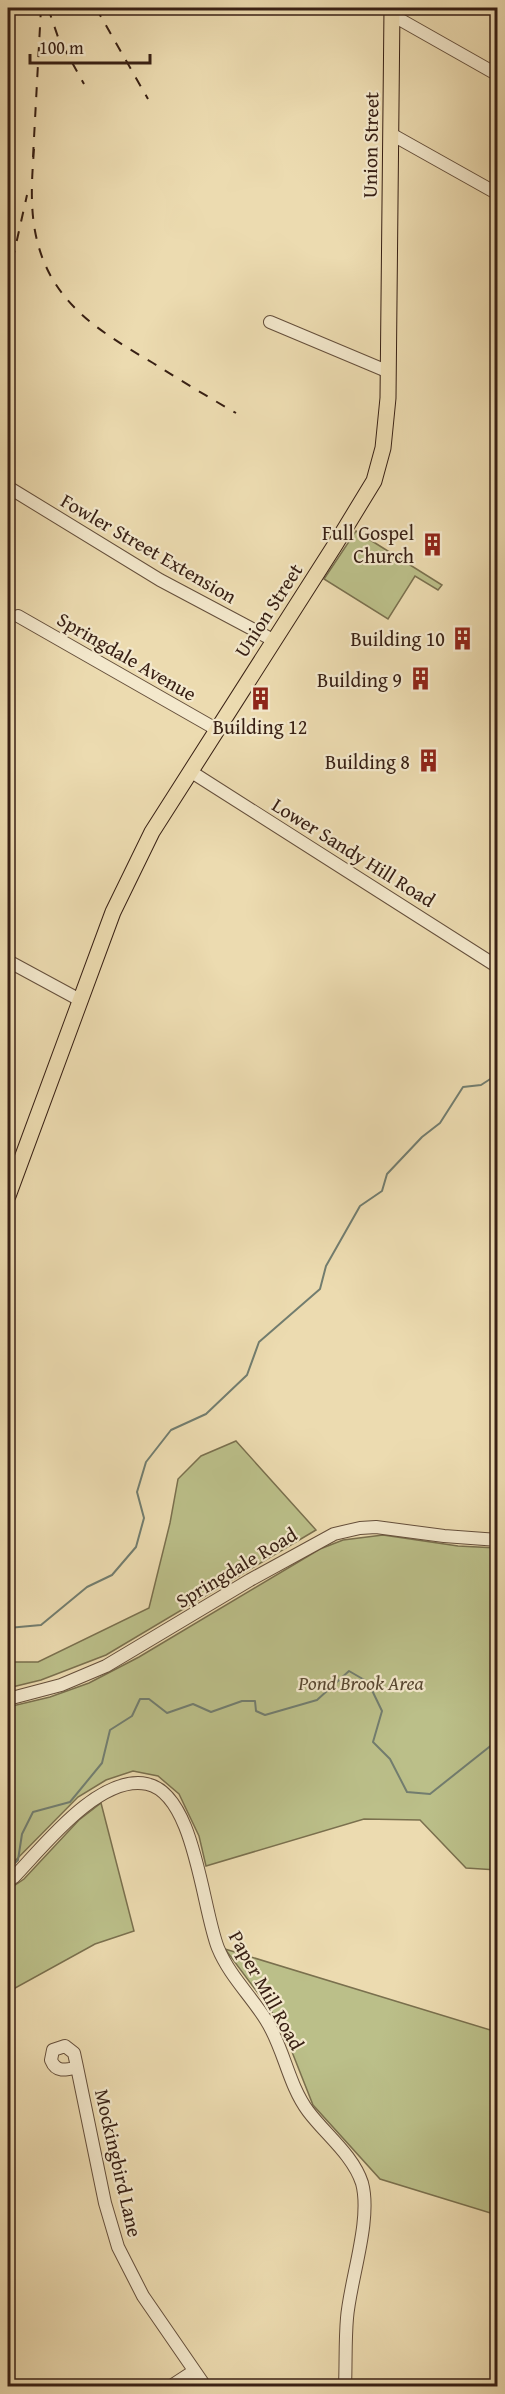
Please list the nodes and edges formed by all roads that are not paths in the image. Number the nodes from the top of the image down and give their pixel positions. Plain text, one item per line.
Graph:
1 (392, 11) edge
2 (498, 75) edge
3 (391, 134) junction
4 (498, 194) edge
5 (270, 322) dead end
6 (389, 372) junction
7 (8, 487) edge
8 (18, 616) dead end
9 (273, 640) junction
10 (216, 729) junction
11 (190, 771) junction
12 (8, 962) edge
13 (498, 967) edge
14 (80, 1000) junction
15 (8, 1196) edge
16 (498, 1540) edge
17 (8, 1699) edge
18 (8, 1881) edge
19 (77, 2067) dead end
20 (194, 2371) junction
21 (171, 2386) edge
22 (205, 2386) edge
23 (345, 2386) edge

1 - 2 street
1 - 3 main road, Union Street
3 - 4 street
3 - 6 main road, Union Street
5 - 6 street
6 - 9 main road, Union Street
7 - 9 street, Fowler Street Extension
8 - 10 street, Springdale Avenue
9 - 10 main road, Union Street
10 - 11 main road, Union Street
11 - 13 street, Lower Sandy Hill Road
11 - 14 main road, Union Street
12 - 14 street
14 - 15 main road, Union Street
16 - 17 street, Springdale Road
18 - 23 street, Paper Mill Road
19 - 20 street, Mockingbird Lane
20 - 21 street
20 - 22 street, Mockingbird Lane

